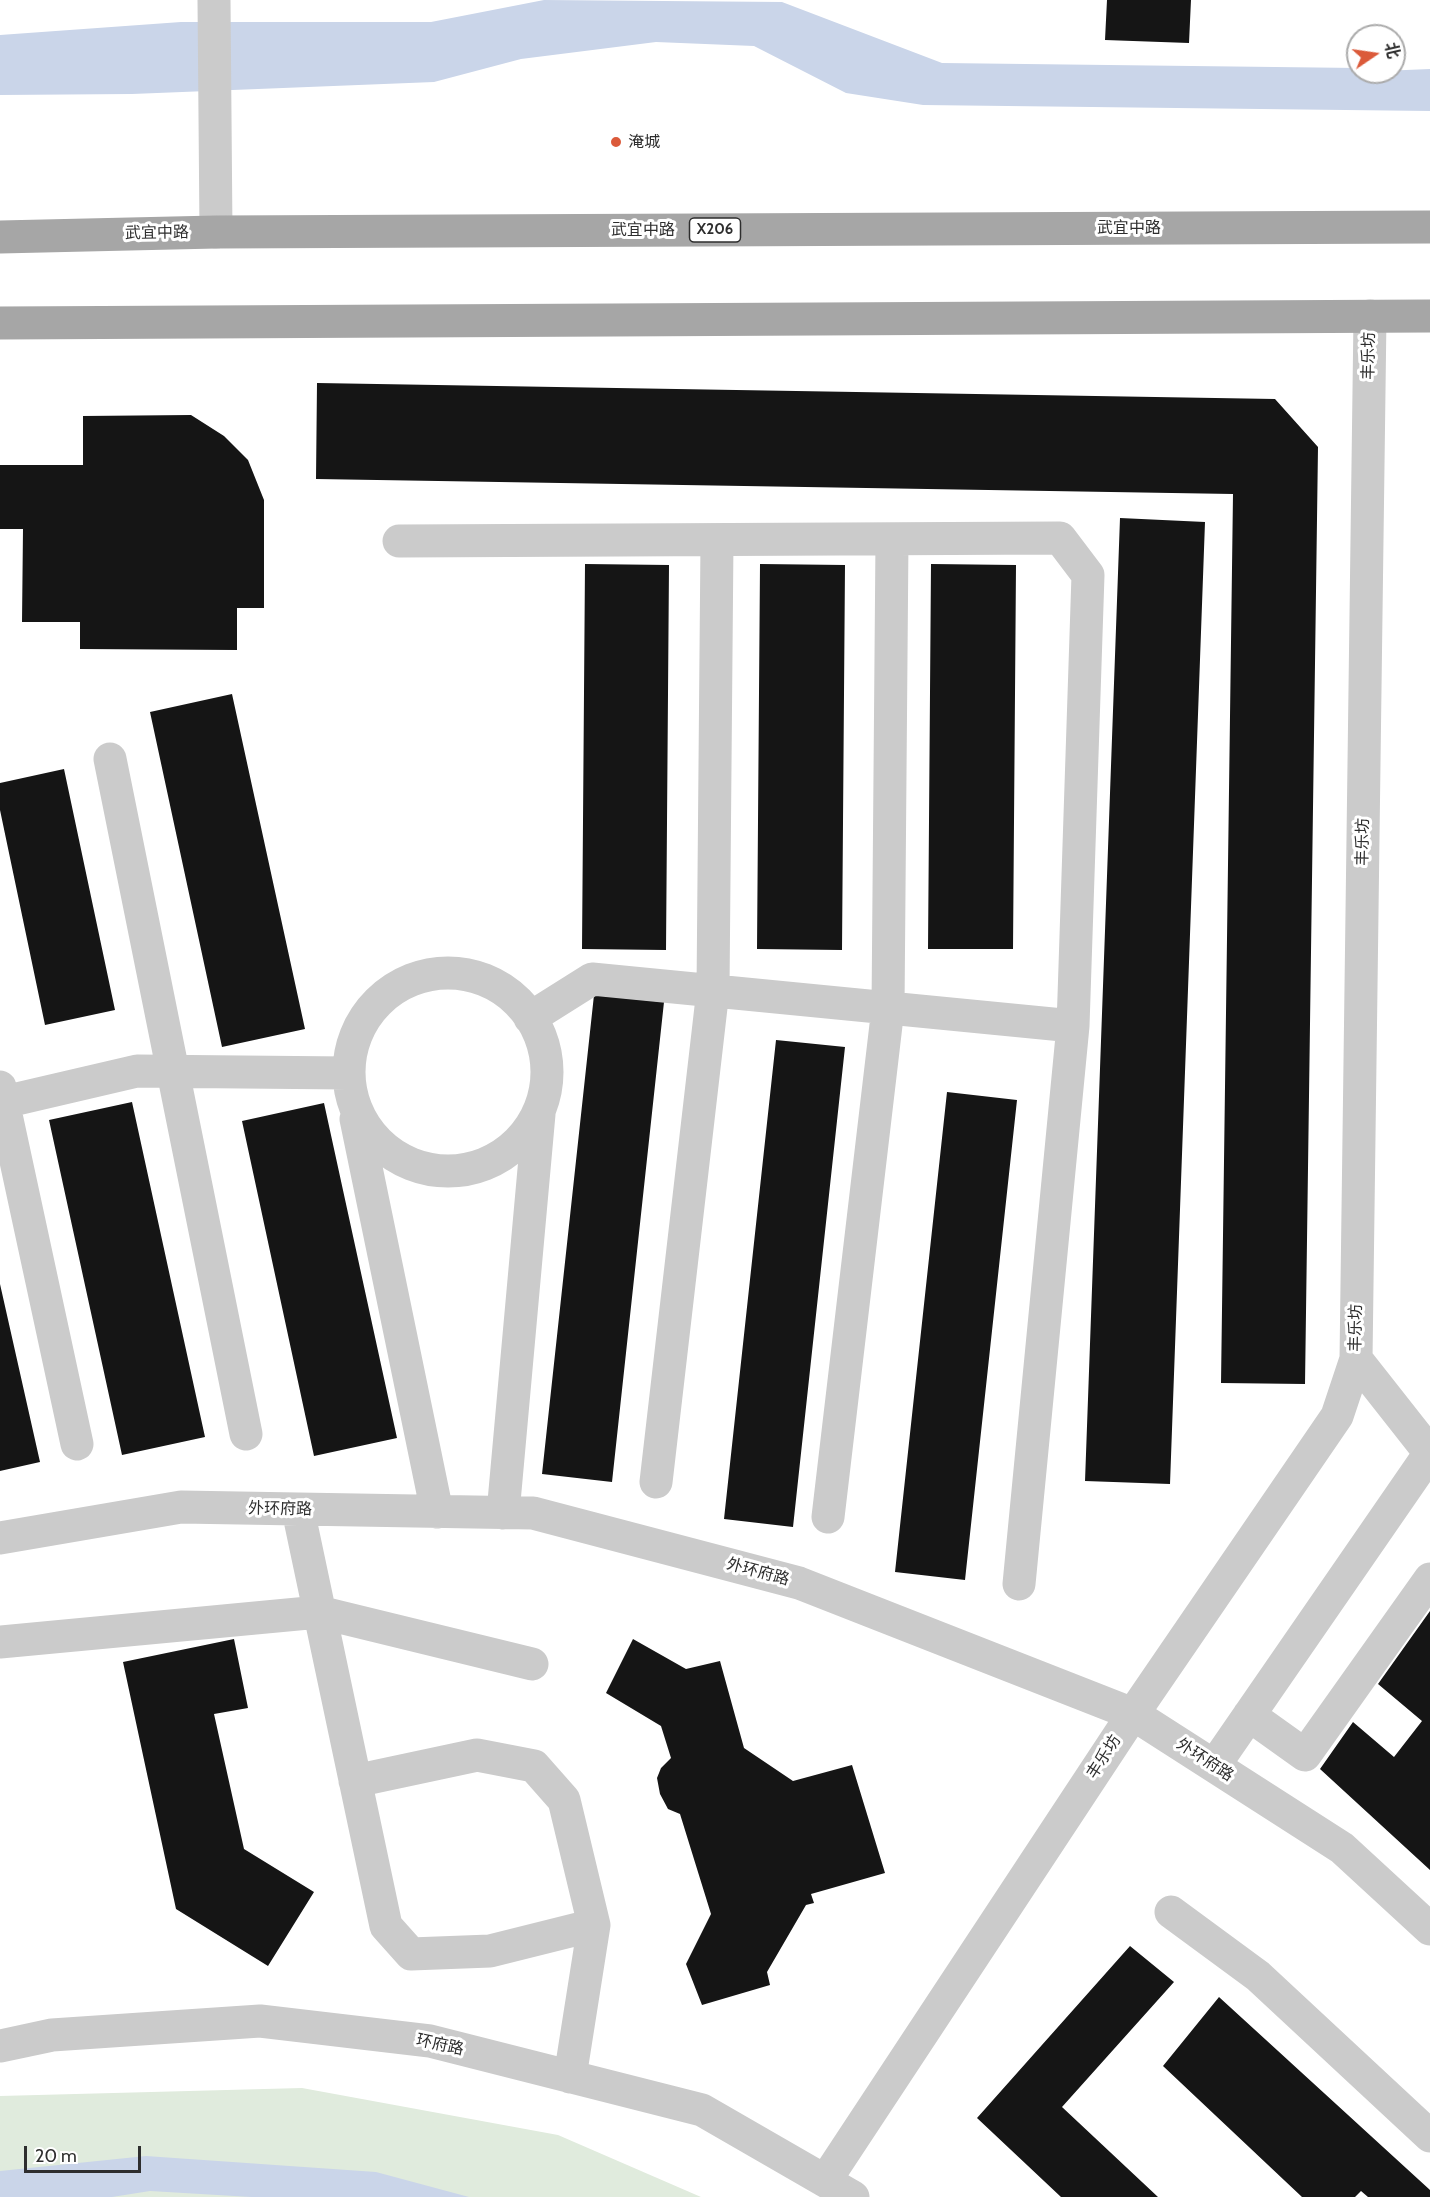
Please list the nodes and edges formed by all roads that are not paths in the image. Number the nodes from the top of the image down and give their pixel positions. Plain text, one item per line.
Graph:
1 (214, 0) edge
2 (1430, 227) edge
3 (216, 232) junction
4 (0, 237) edge
5 (1370, 316) junction
6 (1430, 316) edge
7 (0, 323) edge
8 (892, 539) junction
9 (717, 540) junction
10 (399, 541) dead end
11 (110, 759) dead end
12 (713, 990) junction
13 (888, 1008) junction
14 (530, 1017) junction
15 (1073, 1026) junction
16 (174, 1072) junction
17 (348, 1073) junction
18 (1, 1098) edge
19 (353, 1105) junction
20 (539, 1111) junction
21 (1356, 1359) junction
22 (246, 1434) dead end
23 (78, 1444) dead end
24 (1430, 1453) edge
25 (656, 1482) dead end
26 (298, 1509) junction
27 (437, 1512) junction
28 (503, 1513) junction
29 (828, 1517) dead end
30 (0, 1538) edge
31 (1430, 1579) edge
32 (1019, 1584) dead end
33 (319, 1612) junction
34 (0, 1642) edge
35 (532, 1664) dead end
36 (1133, 1714) junction
37 (1249, 1715) junction
38 (1214, 1766) junction
39 (355, 1781) junction
40 (1171, 1912) dead end
41 (594, 1925) junction
42 (1430, 1929) edge
43 (0, 2046) edge
44 (570, 2077) junction
45 (1430, 2136) edge
46 (839, 2189) edge

1 - 3 street
2 - 3 main road, 武宜中路 / X206
3 - 4 main road, 武宜中路 / X206
5 - 6 main road
5 - 7 main road
5 - 21 street, 丰乐坊
8 - 9 street
8 - 13 street
8 - 15 street
9 - 10 street
9 - 12 street
11 - 16 street
12 - 13 street
12 - 14 street
12 - 25 street
13 - 15 street
13 - 29 street
14 - 17 street
14 - 20 street
15 - 32 street
16 - 17 street
16 - 18 street
16 - 22 street
17 - 19 street
18 - 23 street
19 - 20 street
19 - 27 street
20 - 28 street
21 - 24 street
21 - 36 street, 丰乐坊
24 - 37 street
26 - 27 street, 外环府路
26 - 30 street, 外环府路
26 - 33 street
27 - 28 street, 外环府路
28 - 36 street, 外环府路
31 - 37 street
33 - 34 street
33 - 35 street
33 - 39 street
36 - 38 street, 外环府路
36 - 46 street, 丰乐坊
37 - 38 street
38 - 42 street, 外环府路
39 - 41 street
39 - 41 street
40 - 45 street
41 - 44 street
43 - 44 street, 环府路
44 - 46 street, 环府路

